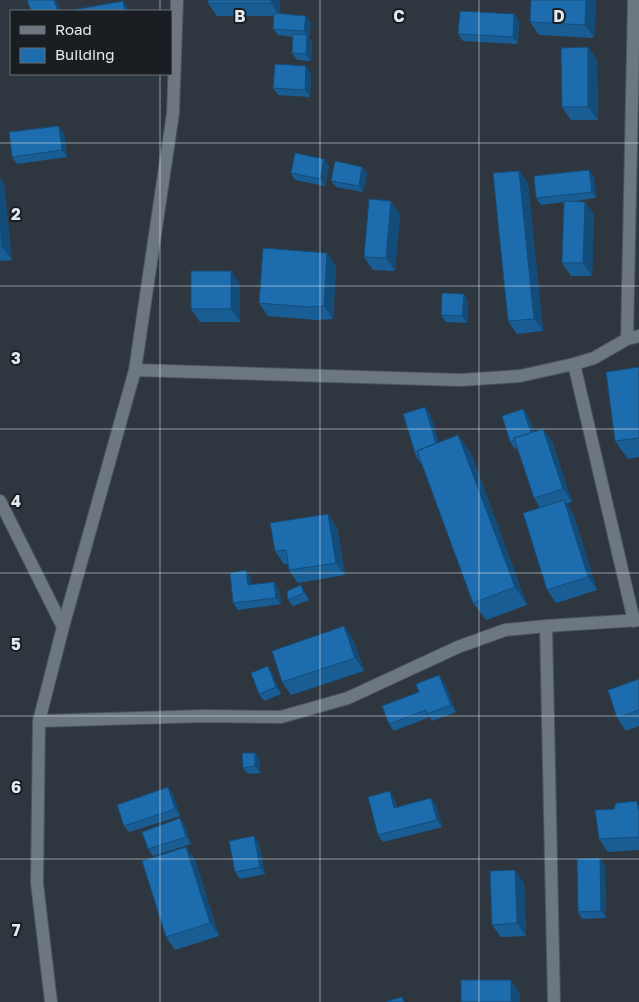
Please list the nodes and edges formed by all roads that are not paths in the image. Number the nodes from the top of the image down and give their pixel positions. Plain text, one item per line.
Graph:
1 (177, 0) edge
2 (634, 0) edge
3 (633, 337) edge
4 (574, 364) junction
5 (135, 370) junction
6 (0, 501) edge
7 (637, 621) edge
8 (546, 626) junction
9 (63, 627) junction
10 (39, 721) junction
11 (51, 1002) edge
12 (554, 1002) edge

1 - 5 street
2 - 3 street
3 - 4 street
4 - 5 street
4 - 7 street
5 - 9 street
6 - 9 street
7 - 8 street
8 - 10 street
8 - 12 street
9 - 10 street
10 - 11 street

